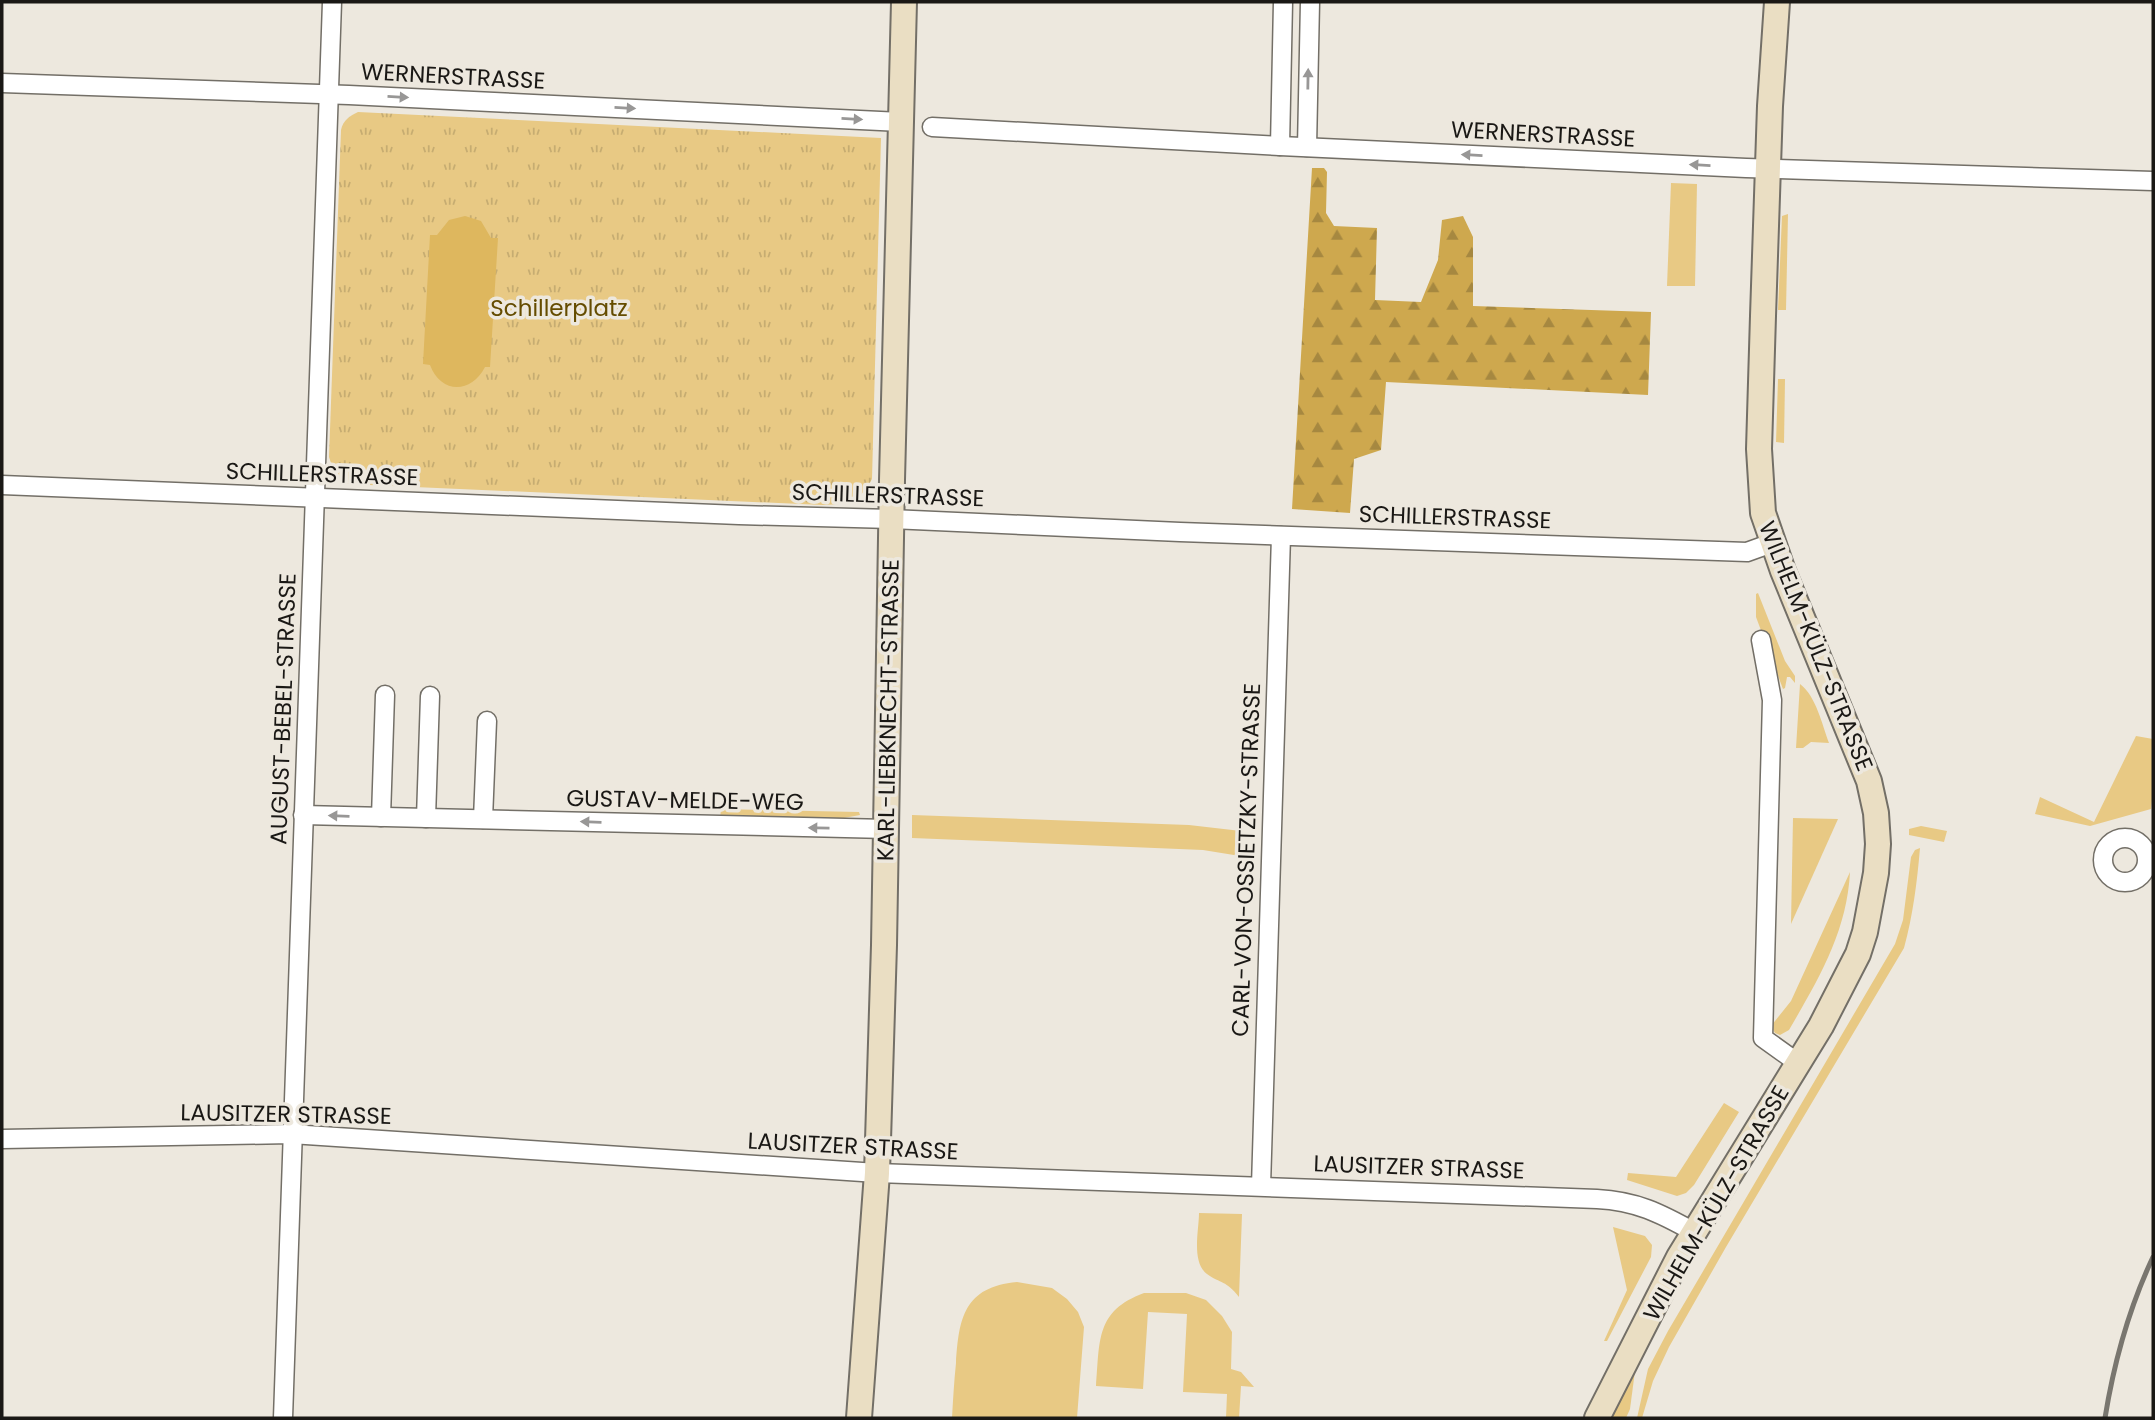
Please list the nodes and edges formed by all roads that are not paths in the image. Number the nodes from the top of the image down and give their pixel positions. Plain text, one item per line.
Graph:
1 (332, 2) edge
2 (904, 2) edge
3 (1283, 2) edge
4 (1310, 2) edge
5 (1777, 2) edge
6 (4, 84) edge
7 (329, 95) junction
8 (901, 122) junction
9 (932, 127) dead end
10 (1280, 146) junction
11 (1307, 147) junction
12 (1768, 169) junction
13 (2153, 181) edge
14 (2, 485) edge
15 (315, 498) junction
16 (891, 519) junction
17 (1281, 536) junction
18 (1772, 543) junction
19 (1761, 640) dead end
20 (386, 695) dead end
21 (430, 696) dead end
22 (487, 721) dead end
23 (303, 815) junction
24 (381, 817) junction
25 (426, 818) junction
26 (483, 819) junction
27 (887, 829) junction
28 (1798, 1063) junction
29 (291, 1134) junction
30 (2, 1139) edge
31 (877, 1173) junction
32 (1261, 1186) junction
33 (1694, 1232) junction
34 (283, 1418) edge
35 (859, 1418) edge
36 (1597, 1418) edge

1 - 7 street, AUGUST-BEBEL-STRASSE
2 - 8 main road, KARL-LIEBKNECHT-STRASSE
3 - 10 street
11 -> 4 street
5 - 12 main road, WILHELM-KÜLZ-STRASSE
6 - 7 street, WERNERSTRASSE
7 -> 8 street, WERNERSTRASSE
7 - 15 street, AUGUST-BEBEL-STRASSE
8 - 16 main road, KARL-LIEBKNECHT-STRASSE
9 - 10 street, WERNERSTRASSE
10 - 11 street, WERNERSTRASSE
12 -> 11 street, WERNERSTRASSE
12 - 13 street, WERNERSTRASSE
12 - 18 main road, WILHELM-KÜLZ-STRASSE
14 - 15 street, SCHILLERSTRASSE
15 - 16 street, SCHILLERSTRASSE
15 - 23 street, AUGUST-BEBEL-STRASSE
16 - 17 street, SCHILLERSTRASSE
16 - 27 main road, KARL-LIEBKNECHT-STRASSE
17 - 18 street, SCHILLERSTRASSE
17 - 32 street, CARL-VON-OSSIETZKY-STRASSE
18 - 28 main road, WILHELM-KÜLZ-STRASSE
19 - 28 street, WILHELM-KÜLZ-STRASSE
20 - 24 street
21 - 25 street
22 - 26 street
24 -> 23 street, GUSTAV-MELDE-WEG
23 - 29 street, AUGUST-BEBEL-STRASSE
24 - 25 street, GUSTAV-MELDE-WEG
25 - 26 street, GUSTAV-MELDE-WEG
27 -> 26 street, GUSTAV-MELDE-WEG
27 - 31 main road, KARL-LIEBKNECHT-STRASSE
28 - 33 main road, WILHELM-KÜLZ-STRASSE
29 - 30 street, LAUSITZER STRASSE
29 - 31 street, LAUSITZER STRASSE
29 - 34 street, AUGUST-BEBEL-STRASSE
31 - 32 street, LAUSITZER STRASSE
31 - 35 main road, KARL-LIEBKNECHT-STRASSE
32 - 33 street, LAUSITZER STRASSE
33 - 36 main road, WILHELM-KÜLZ-STRASSE

